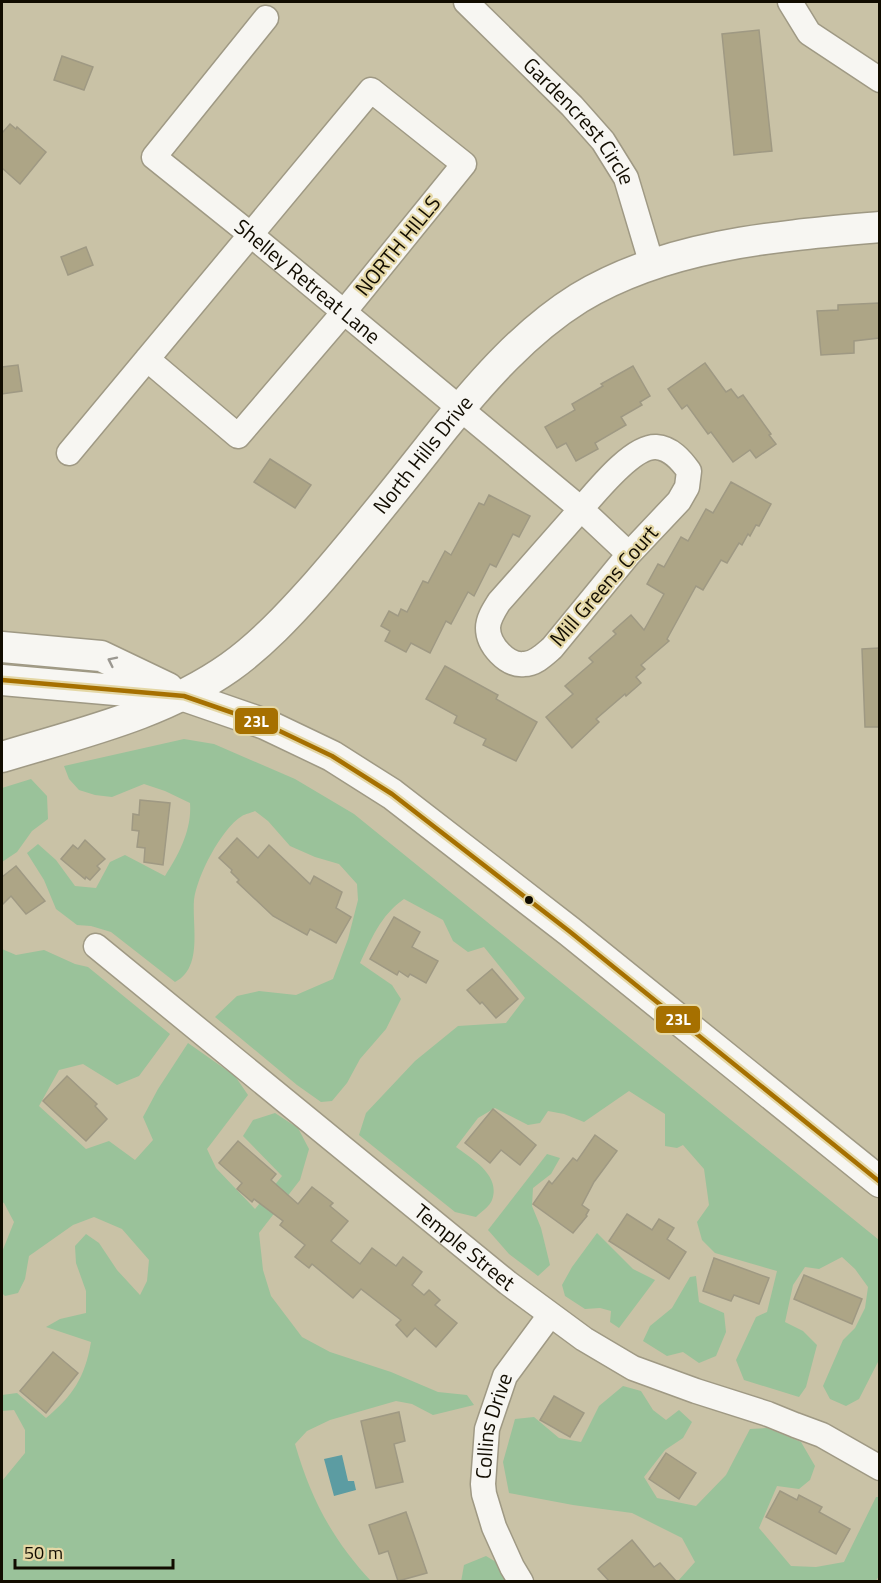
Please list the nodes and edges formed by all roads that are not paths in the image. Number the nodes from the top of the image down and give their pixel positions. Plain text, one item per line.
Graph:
1 (466, 2) edge
2 (790, 2) edge
3 (266, 18) dead end
4 (879, 80) edge
5 (879, 226) edge
6 (250, 234) junction
7 (652, 265) junction
8 (344, 312) junction
9 (147, 359) junction
10 (460, 408) junction
11 (69, 453) dead end
12 (580, 509) junction
13 (629, 554) junction
14 (2, 647) edge
15 (2, 680) edge
16 (184, 696) junction
17 (2, 757) edge
18 (96, 946) dead end
19 (879, 1182) edge
20 (550, 1315) junction
21 (879, 1468) edge
22 (521, 1581) edge

1 - 7 street, Gardencrest Circle
2 - 4 street
3 - 6 street, Shelley Retreat Lane
5 - 7 main road, North Hills Drive
6 - 8 street, Shelley Retreat Lane
6 - 8 street, NORTH HILLS
6 - 9 street
7 - 10 main road, North Hills Drive
8 - 9 street, NORTH HILLS
8 - 10 street, Shelley Retreat Lane
9 - 11 street
10 - 12 street
10 - 16 main road, North Hills Drive
12 - 13 street
12 - 13 street, Mill Greens Court
12 - 13 street, Mill Greens Court
16 -> 14 main road
15 - 16 main road
16 - 17 main road, North Hills Drive
16 - 19 main road
18 - 20 street, Temple Street
20 - 21 street, Temple Street
20 - 22 street, Collins Drive

